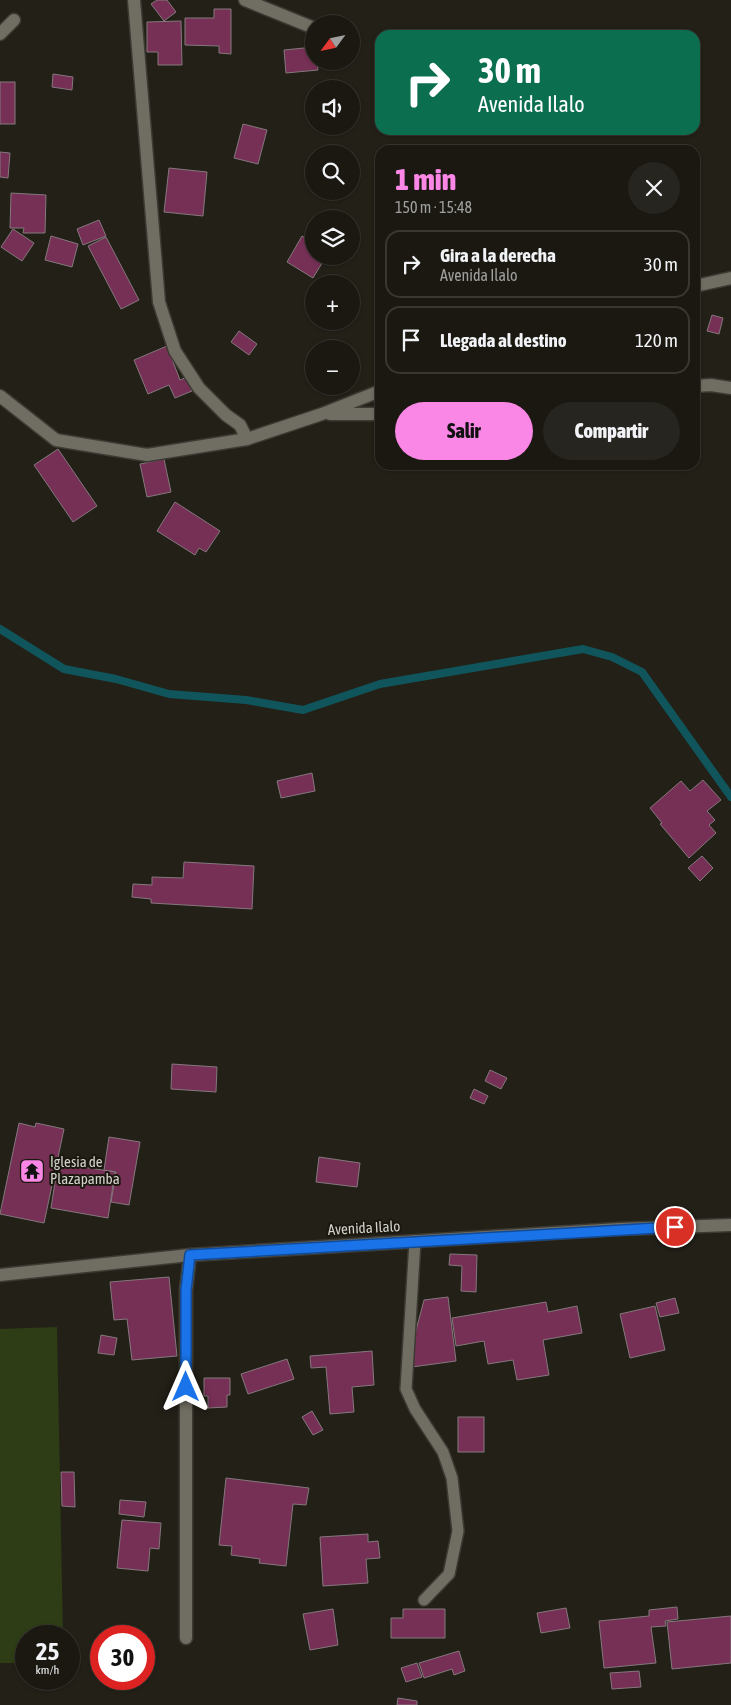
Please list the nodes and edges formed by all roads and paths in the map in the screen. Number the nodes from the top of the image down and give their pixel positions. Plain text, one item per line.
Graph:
1 (134, 0) edge
2 (245, 0) edge
3 (14, 20) dead end
4 (305, 24) edge
5 (0, 34) edge
6 (731, 278) edge
7 (700, 285) edge
8 (700, 386) edge
9 (731, 388) edge
10 (375, 393) edge
11 (0, 396) edge
12 (322, 414) junction
13 (375, 414) edge
14 (247, 439) junction
15 (731, 1225) edge
16 (415, 1241) junction
17 (190, 1255) junction
18 (0, 1275) edge
19 (424, 1600) dead end
20 (186, 1638) dead end

1 - 14 street
2 - 4 street
3 - 5 street
6 - 7 street
8 - 9 street
10 - 12 street
11 - 14 street
12 - 13 street
12 - 14 street
15 - 16 street, Avenida Ilalo
16 - 17 street, Avenida Ilalo
16 - 19 lane
17 - 18 street, Avenida Ilalo
17 - 20 street

